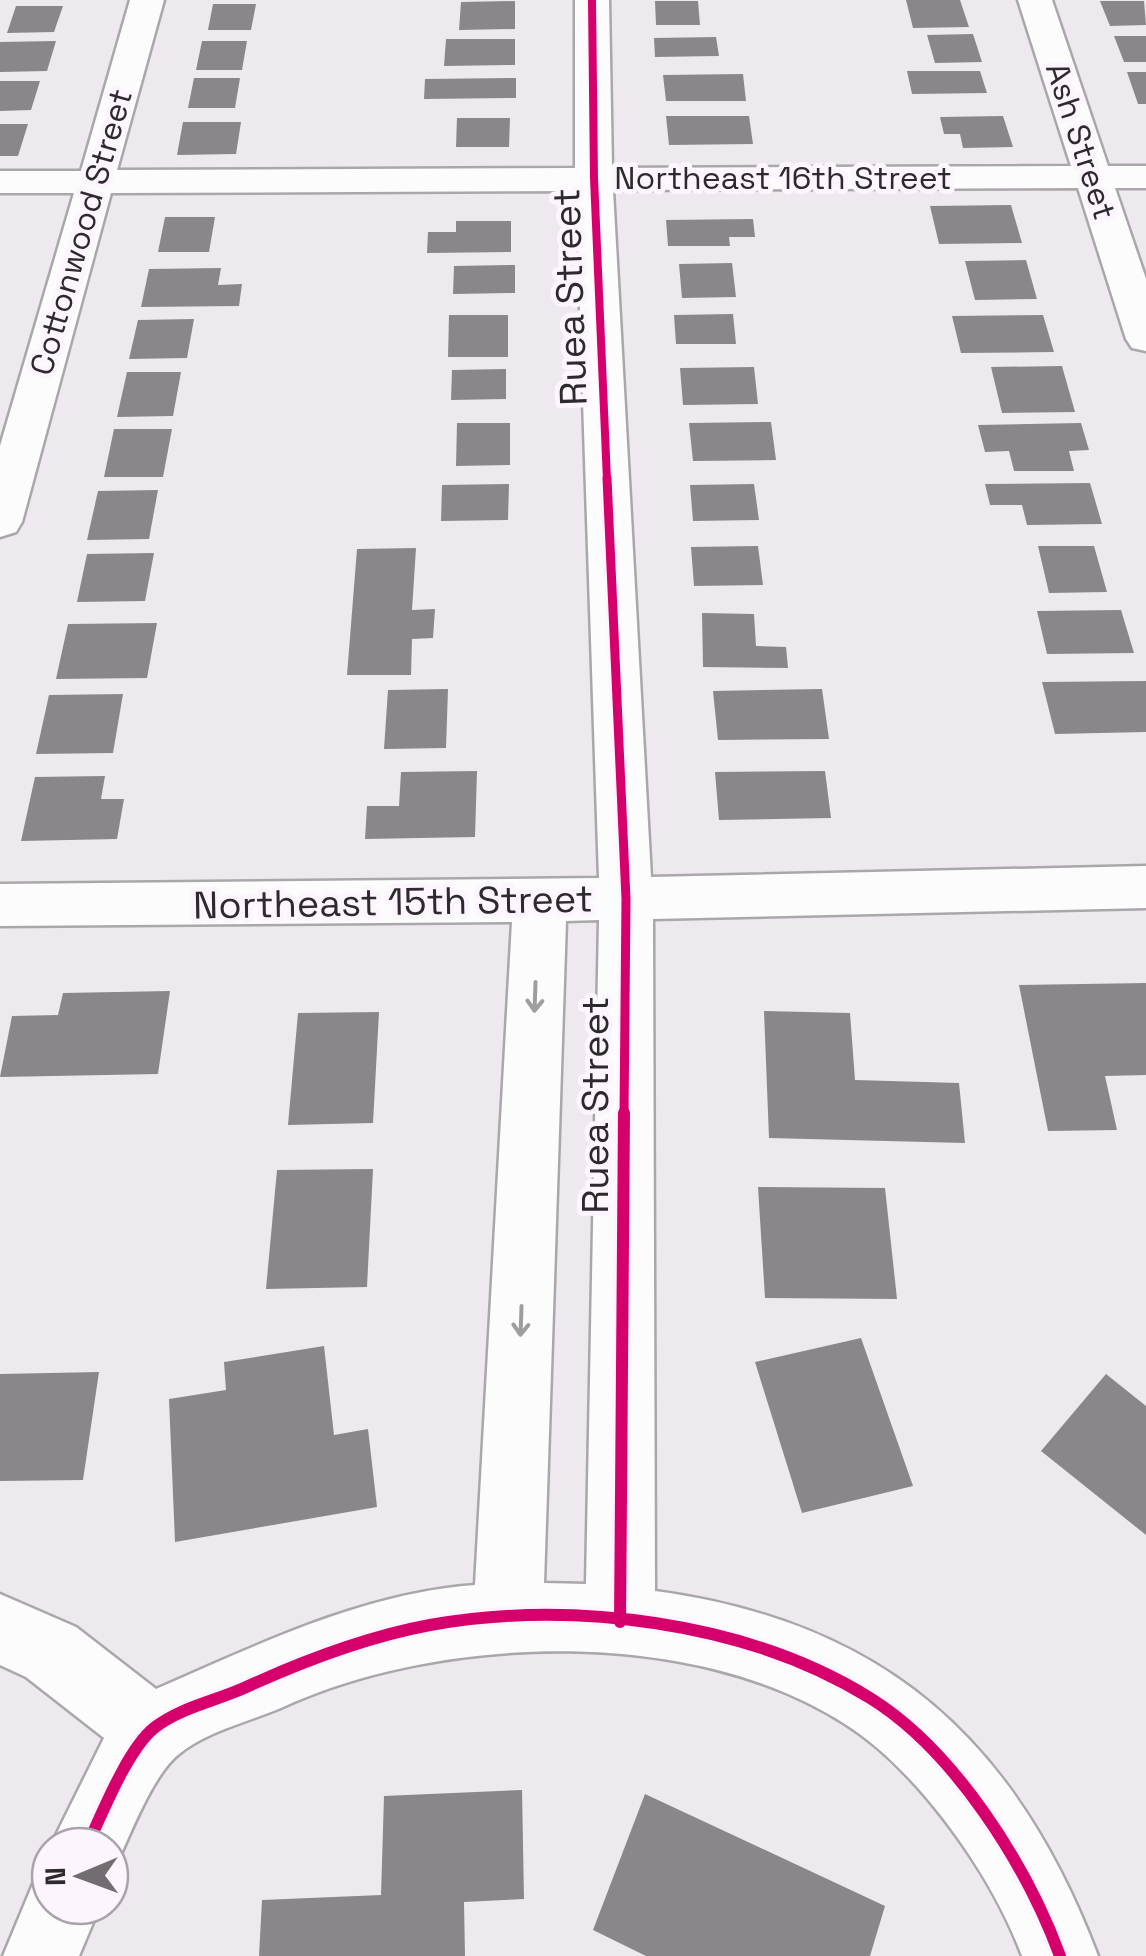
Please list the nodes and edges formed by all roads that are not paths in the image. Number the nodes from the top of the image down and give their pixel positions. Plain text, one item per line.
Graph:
1 (147, 0) edge
2 (592, 0) edge
3 (1035, 0) edge
4 (1146, 176) edge
5 (1092, 177) junction
6 (594, 178) junction
7 (98, 181) junction
8 (0, 182) edge
9 (1146, 339) edge
10 (0, 522) edge
11 (1146, 887) edge
12 (626, 898) junction
13 (540, 899) junction
14 (0, 905) edge
15 (508, 1618) junction
16 (620, 1622) junction
17 (0, 1629) edge
18 (151, 1730) junction
19 (99, 1826) edge
20 (54, 1926) edge
21 (41, 1956) edge
22 (1060, 1956) edge

1 - 7 street, Cottonwood Street
2 - 6 street, Ruea Street
3 - 5 street, Ash Street
4 - 5 street, Northeast 16th Street
5 - 6 street, Northeast 16th Street
5 - 9 street, Ash Street
6 - 7 street, Northeast 16th Street
6 - 12 street, Ruea Street
7 - 8 street, Northeast 16th Street
7 - 10 street, Cottonwood Street
11 - 12 street, Northeast 15th Street
12 - 13 street, Northeast 15th Street
12 - 16 street, Ruea Street
13 - 14 street, Northeast 15th Street
13 -> 15 street, Ruea Street
15 - 16 street
15 - 18 street
16 - 22 street
17 - 18 street
18 - 19 street
20 - 21 street

